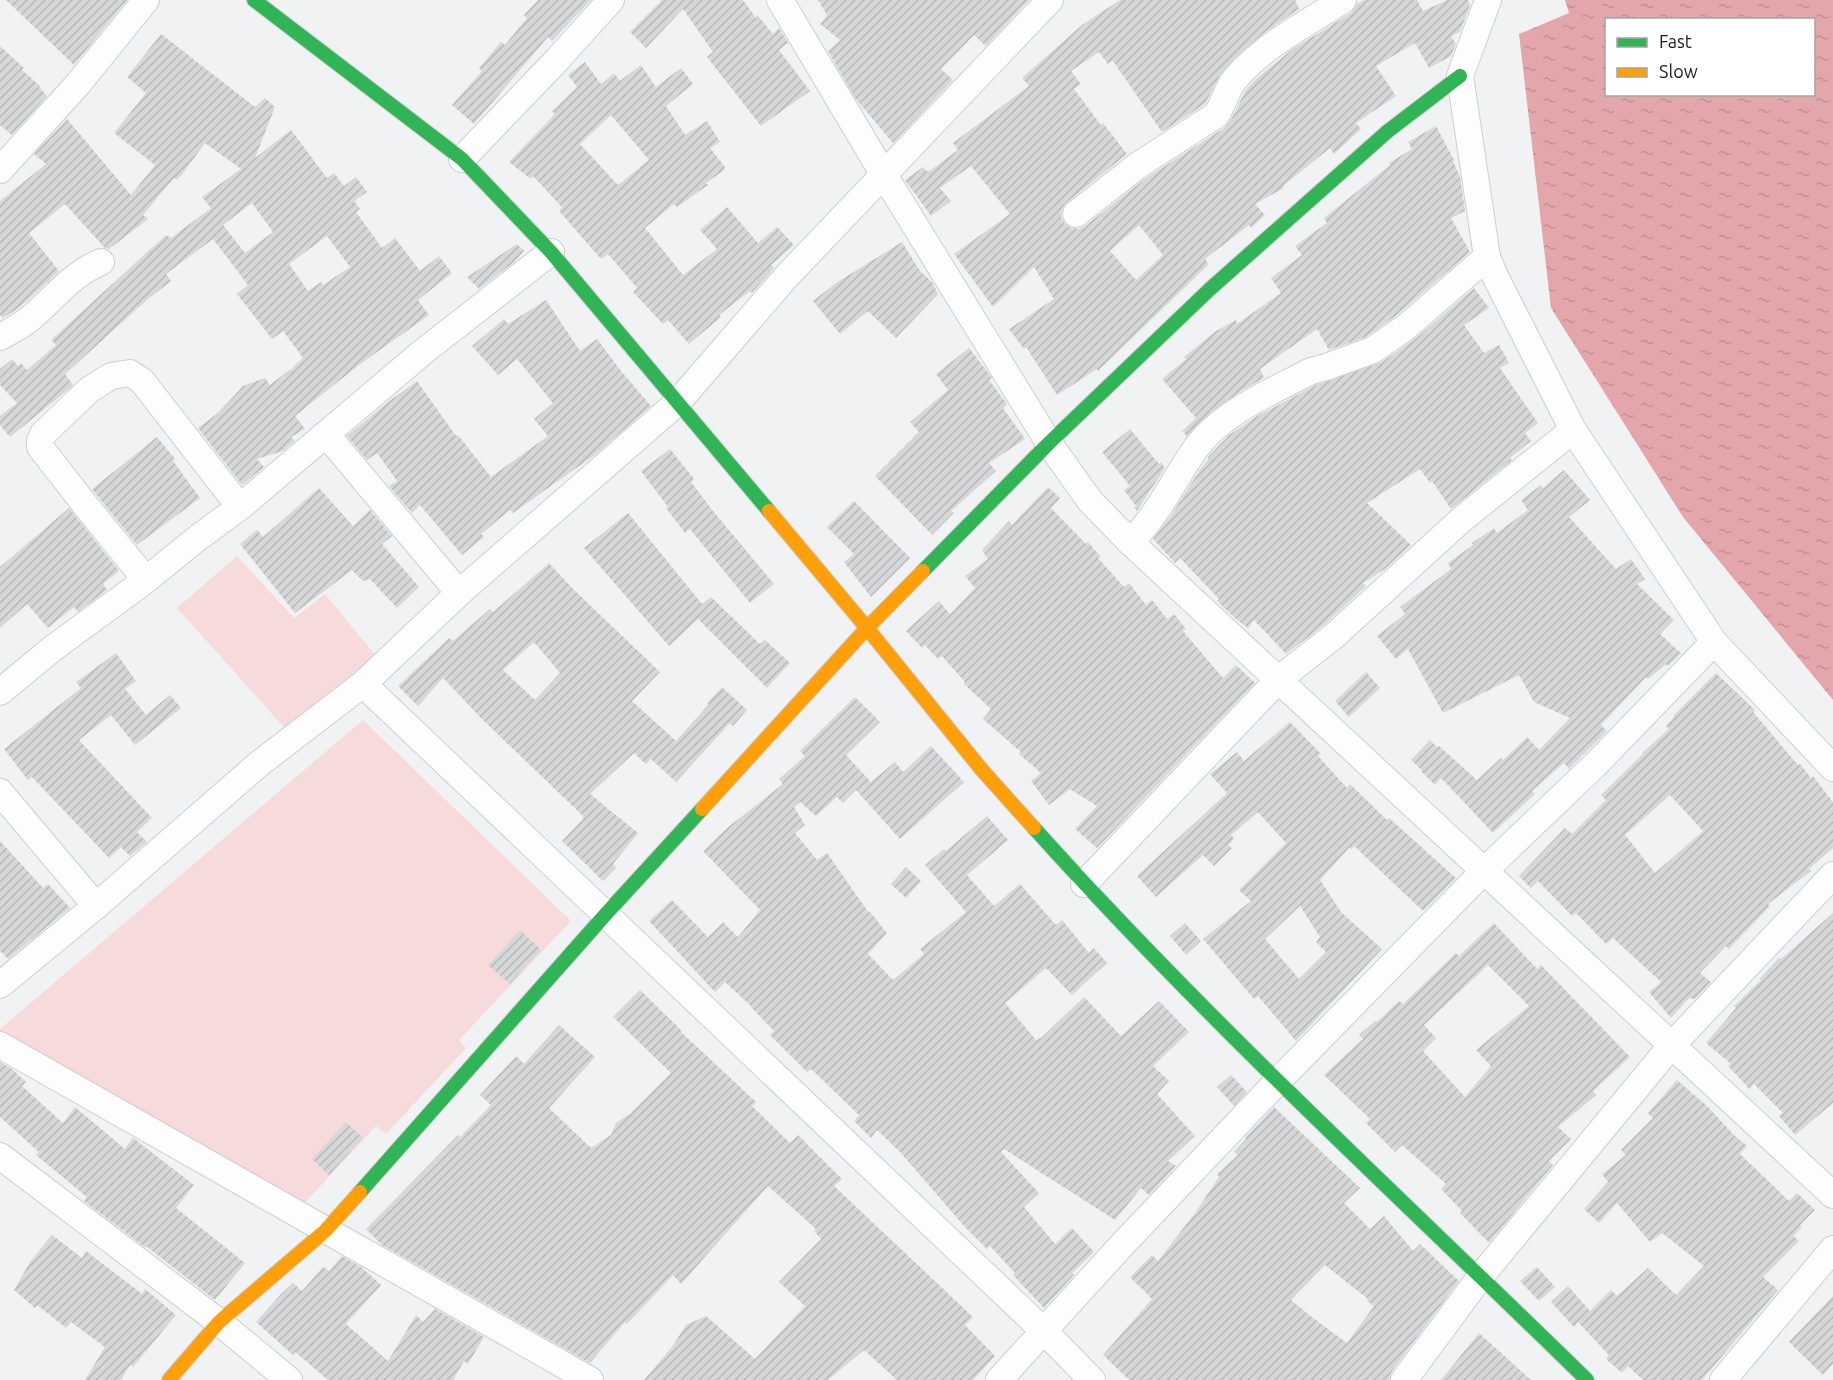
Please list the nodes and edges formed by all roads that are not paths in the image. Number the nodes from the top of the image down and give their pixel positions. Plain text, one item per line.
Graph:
1 (146, 0) edge
2 (254, 0) edge
3 (611, 0) edge
4 (780, 0) edge
5 (1050, 0) edge
6 (1343, 0) edge
7 (1488, 0) edge
8 (1460, 76) junction
9 (462, 159) junction
10 (0, 170) edge
11 (884, 175) junction
12 (1076, 214) dead end
13 (550, 252) junction
14 (1487, 257) junction
15 (101, 262) dead end
16 (0, 337) edge
17 (678, 402) junction
18 (1573, 430) junction
19 (326, 434) junction
20 (1049, 443) junction
21 (240, 507) junction
22 (1130, 542) junction
23 (146, 580) junction
24 (459, 593) junction
25 (867, 628) junction
26 (1713, 642) junction
27 (1279, 680) junction
28 (363, 684) junction
29 (0, 692) edge
30 (1833, 768) edge
31 (0, 792) edge
32 (1483, 872) junction
33 (1833, 875) edge
34 (1084, 884) junction
35 (96, 906) junction
36 (605, 915) junction
37 (0, 985) edge
38 (0, 1045) edge
39 (1671, 1046) junction
40 (1277, 1082) junction
41 (0, 1155) edge
42 (1833, 1195) edge
43 (325, 1231) junction
44 (1833, 1249) edge
45 (1481, 1276) junction
46 (219, 1322) junction
47 (1045, 1332) junction
48 (169, 1380) edge
49 (289, 1380) edge
50 (590, 1380) edge
51 (999, 1380) edge
52 (1092, 1380) edge
53 (1404, 1380) edge
54 (1587, 1380) edge
55 (1724, 1380) edge

1 - 10 street
2 - 9 main road
3 - 9 street
4 - 11 street
5 - 11 street
6 - 12 street
7 - 8 street
8 - 14 street
8 - 20 main road
9 - 13 main road
11 - 17 street
11 - 20 street
13 - 17 main road
13 - 19 street
14 - 18 street
14 - 22 street
15 - 16 street
17 - 24 street
17 - 25 main road
18 - 26 street
18 - 27 street
19 - 21 street
19 - 24 street
20 - 22 street
20 - 25 main road
21 - 23 street
21 - 23 street
22 - 27 street
23 - 29 street
24 - 28 street
25 - 34 main road
25 - 36 main road
26 - 30 street
26 - 32 street
27 - 32 street
27 - 34 street
28 - 35 street
28 - 36 street
31 - 35 street
32 - 39 street
32 - 40 street
33 - 39 street
34 - 40 main road
35 - 37 street
36 - 43 main road
36 - 47 street
38 - 43 street
39 - 42 street
39 - 45 street
40 - 45 main road
40 - 47 street
41 - 46 street
43 - 46 main road
43 - 50 street
44 - 55 street
45 - 53 street
45 - 54 main road
46 - 48 main road
46 - 49 street
47 - 51 street
47 - 52 street

